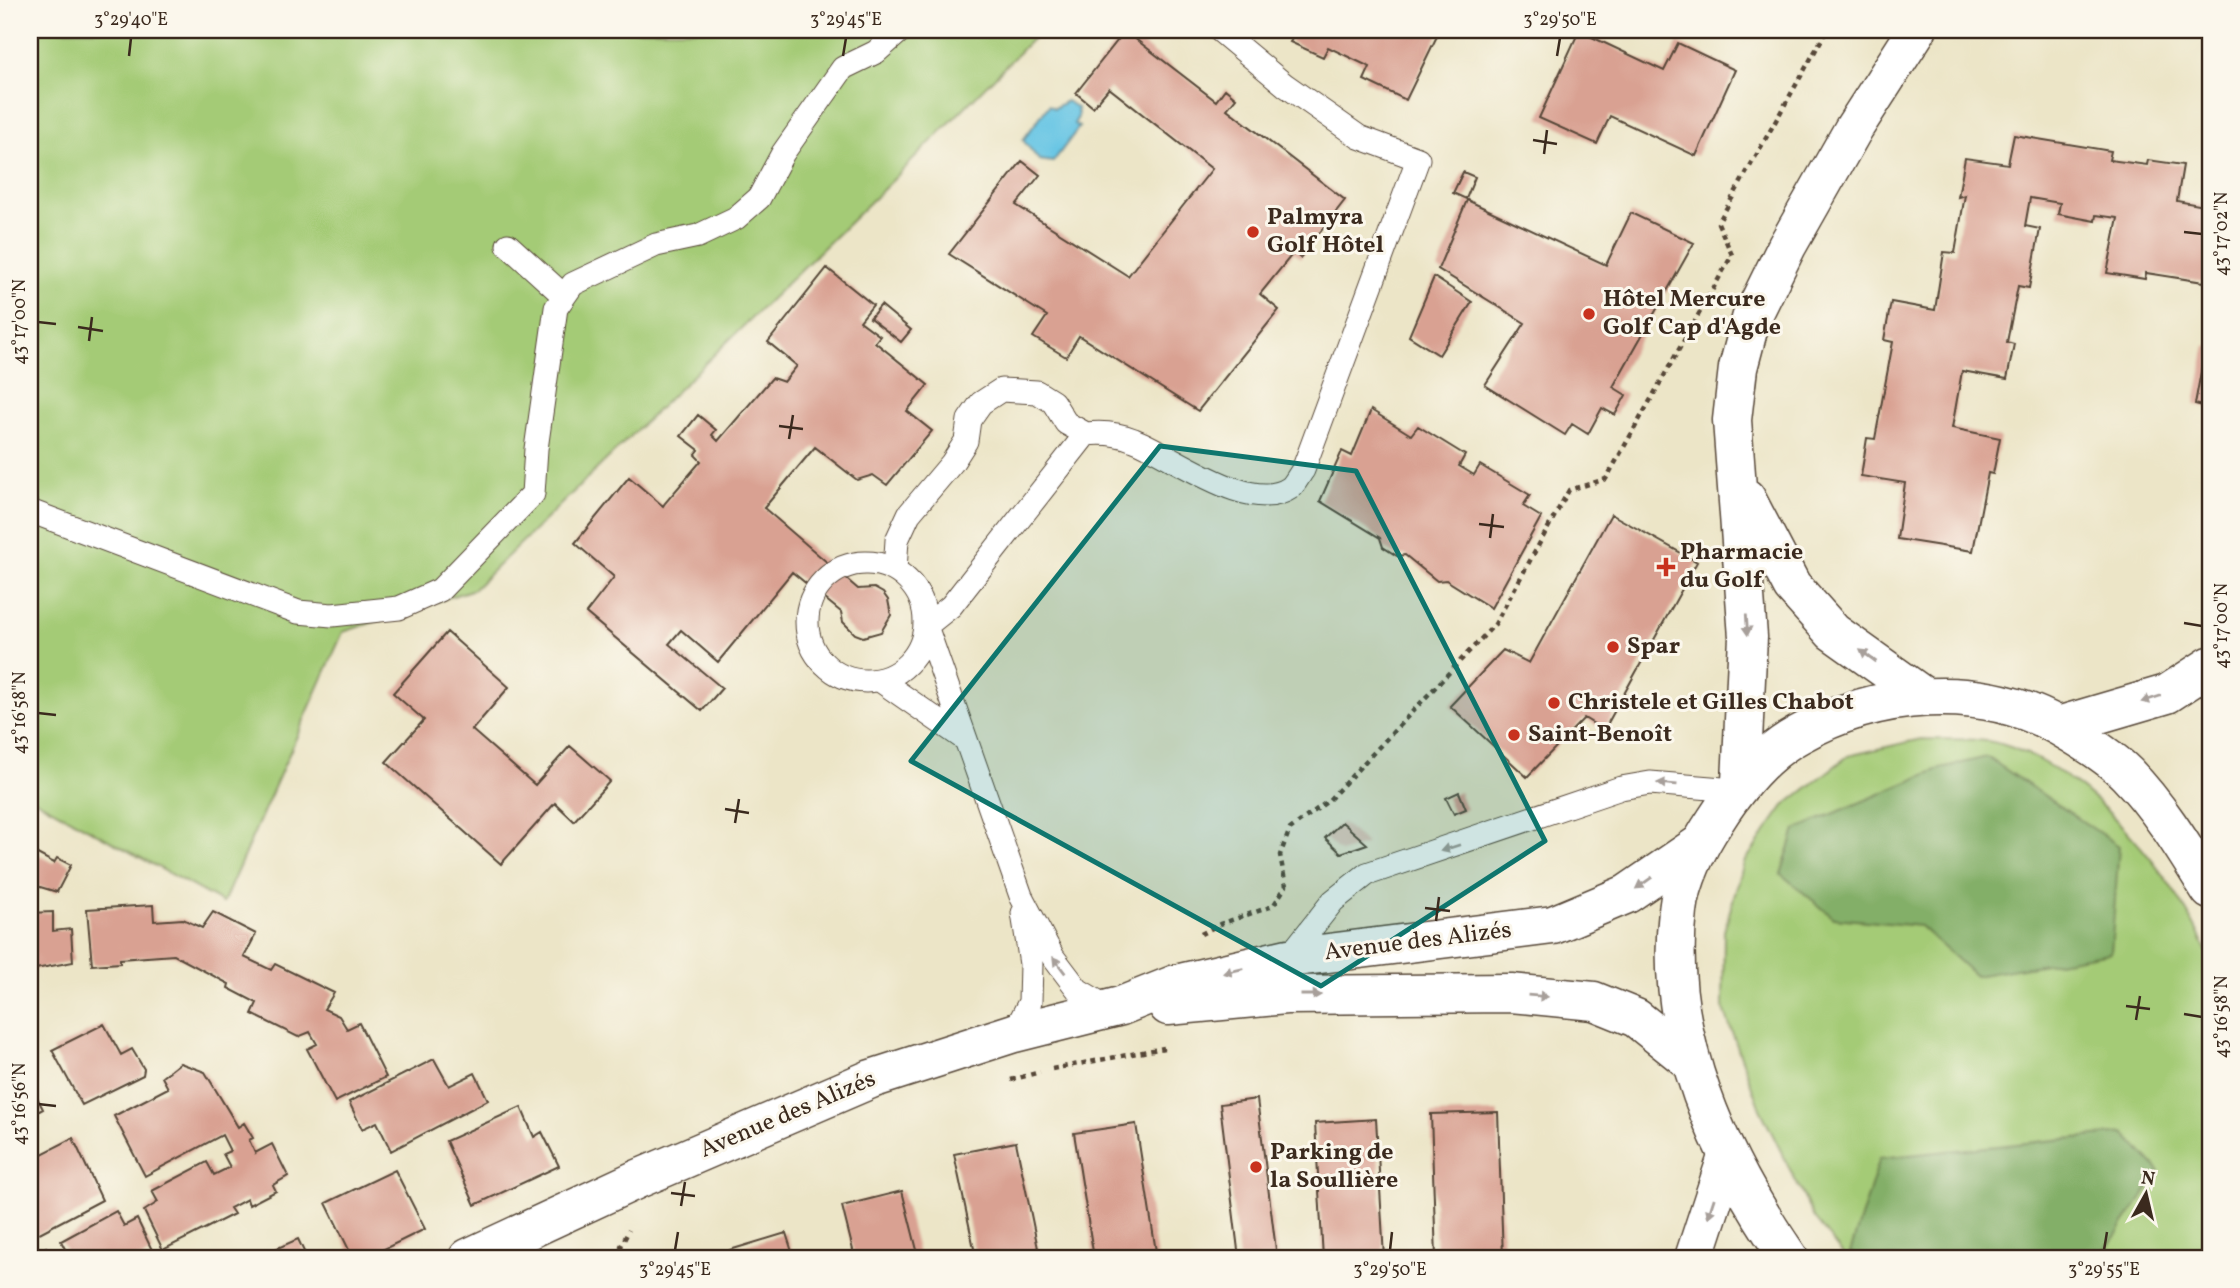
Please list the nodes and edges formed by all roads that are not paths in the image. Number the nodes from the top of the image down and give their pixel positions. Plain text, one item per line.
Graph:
1 (901, 30) edge
2 (1219, 30) edge
3 (1917, 30) edge
4 (508, 245) dead end
5 (564, 296) junction
6 (1086, 434) junction
7 (1738, 484) junction
8 (30, 511) edge
9 (895, 570) junction
10 (926, 626) junction
11 (2210, 666) edge
12 (881, 681) junction
13 (1923, 696) junction
14 (2058, 726) junction
15 (966, 740) junction
16 (1738, 786) junction
17 (1700, 844) junction
18 (2210, 890) edge
19 (1021, 896) junction
20 (1287, 958) junction
21 (1177, 995) junction
22 (1115, 1007) junction
23 (1014, 1033) junction
24 (1691, 1062) junction
25 (1727, 1157) junction
26 (468, 1258) edge
27 (1694, 1258) edge
28 (1789, 1258) edge

1 - 5 lane
2 - 6 lane
3 - 7 street
4 - 5 lane
5 - 8 lane
6 - 9 lane
6 - 10 lane
13 -> 7 street
7 -> 16 street
9 - 10 lane
9 - 12 lane
10 - 12 lane
10 - 15 lane
11 -> 14 street
12 - 15 lane
13 - 14 street
13 - 16 street
14 - 18 street
15 - 19 lane
16 - 17 street
16 -> 20 lane
17 -> 20 street, Avenue des Alizés
17 - 24 street
22 -> 19 lane
19 - 23 lane
20 -> 21 street, Avenue des Alizés
21 - 22 street, Avenue des Alizés
21 -> 24 street, Avenue des Alizés
22 - 23 street, Avenue des Alizés
23 - 26 street, Avenue des Alizés
24 - 25 street
25 -> 27 street
25 - 28 street

